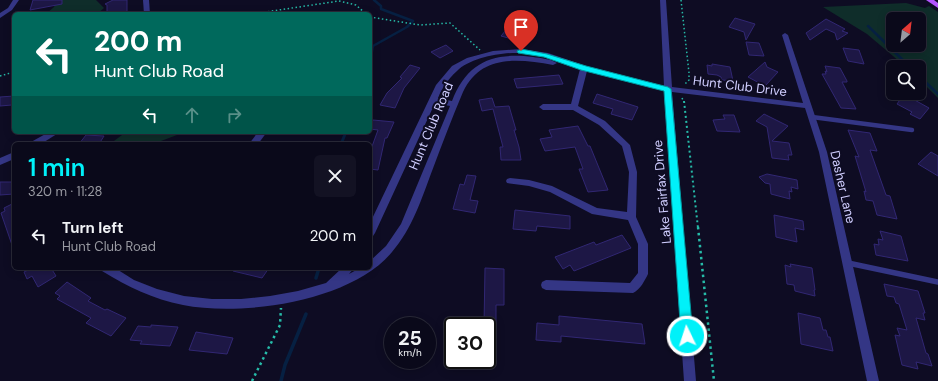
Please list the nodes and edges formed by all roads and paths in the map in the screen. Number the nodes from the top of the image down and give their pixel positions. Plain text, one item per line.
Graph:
1 (16, 0) edge
2 (147, 0) edge
3 (663, 0) edge
4 (681, 0) edge
5 (930, 0) edge
6 (938, 6) edge
7 (147, 12) edge
8 (265, 12) edge
9 (364, 12) edge
10 (0, 16) edge
11 (372, 17) edge
12 (785, 35) dead end
13 (485, 55) junction
14 (584, 68) junction
15 (12, 73) edge
16 (0, 76) edge
17 (668, 89) junction
18 (681, 91) junction
19 (433, 100) junction
20 (454, 104) junction
21 (809, 106) junction
22 (543, 107) dead end
23 (574, 107) junction
24 (812, 117) junction
25 (912, 130) dead end
26 (52, 134) edge
27 (261, 134) edge
28 (38, 142) edge
29 (255, 142) edge
30 (12, 156) edge
31 (0, 162) edge
32 (510, 181) dead end
33 (631, 217) junction
34 (372, 228) edge
35 (847, 263) junction
36 (372, 264) edge
37 (109, 270) edge
38 (347, 270) edge
39 (364, 270) edge
40 (938, 282) edge
41 (546, 285) dead end
42 (326, 287) junction
43 (282, 299) junction
44 (252, 381) edge
45 (690, 381) edge
46 (714, 381) edge
47 (873, 381) edge

1 - 10 street
2 - 7 street
3 - 17 street, Lake Fairfax Drive
4 - 18 path
5 - 6 main road
8 - 9 path
11 - 13 path
12 - 21 street, Dasher Lane
13 - 14 street, Hunt Club Road
13 - 19 street, Hunt Club Road
14 - 17 street, Hunt Club Road
14 - 20 street, Hunt Club Road
14 - 23 street
15 - 16 path
17 - 18 street, Hunt Club Drive
17 - 45 street, Lake Fairfax Drive
18 - 21 street, Hunt Club Drive
18 - 46 path
19 - 20 street
19 - 34 street, Hunt Club Road
20 - 36 street, Hunt Club Road
21 - 24 street, Dasher Lane
22 - 23 street
23 - 33 street
24 - 25 lane
24 - 35 street, Dasher Lane
26 - 28 street
27 - 29 street
30 - 31 street
32 - 33 street
33 - 41 street
35 - 40 lane
35 - 47 street, Dasher Lane
37 - 43 street, Hunt Club Road
38 - 42 street, Hunt Club Road
39 - 42 street, Hunt Club Road
42 - 43 street, Hunt Club Road
43 - 44 path

